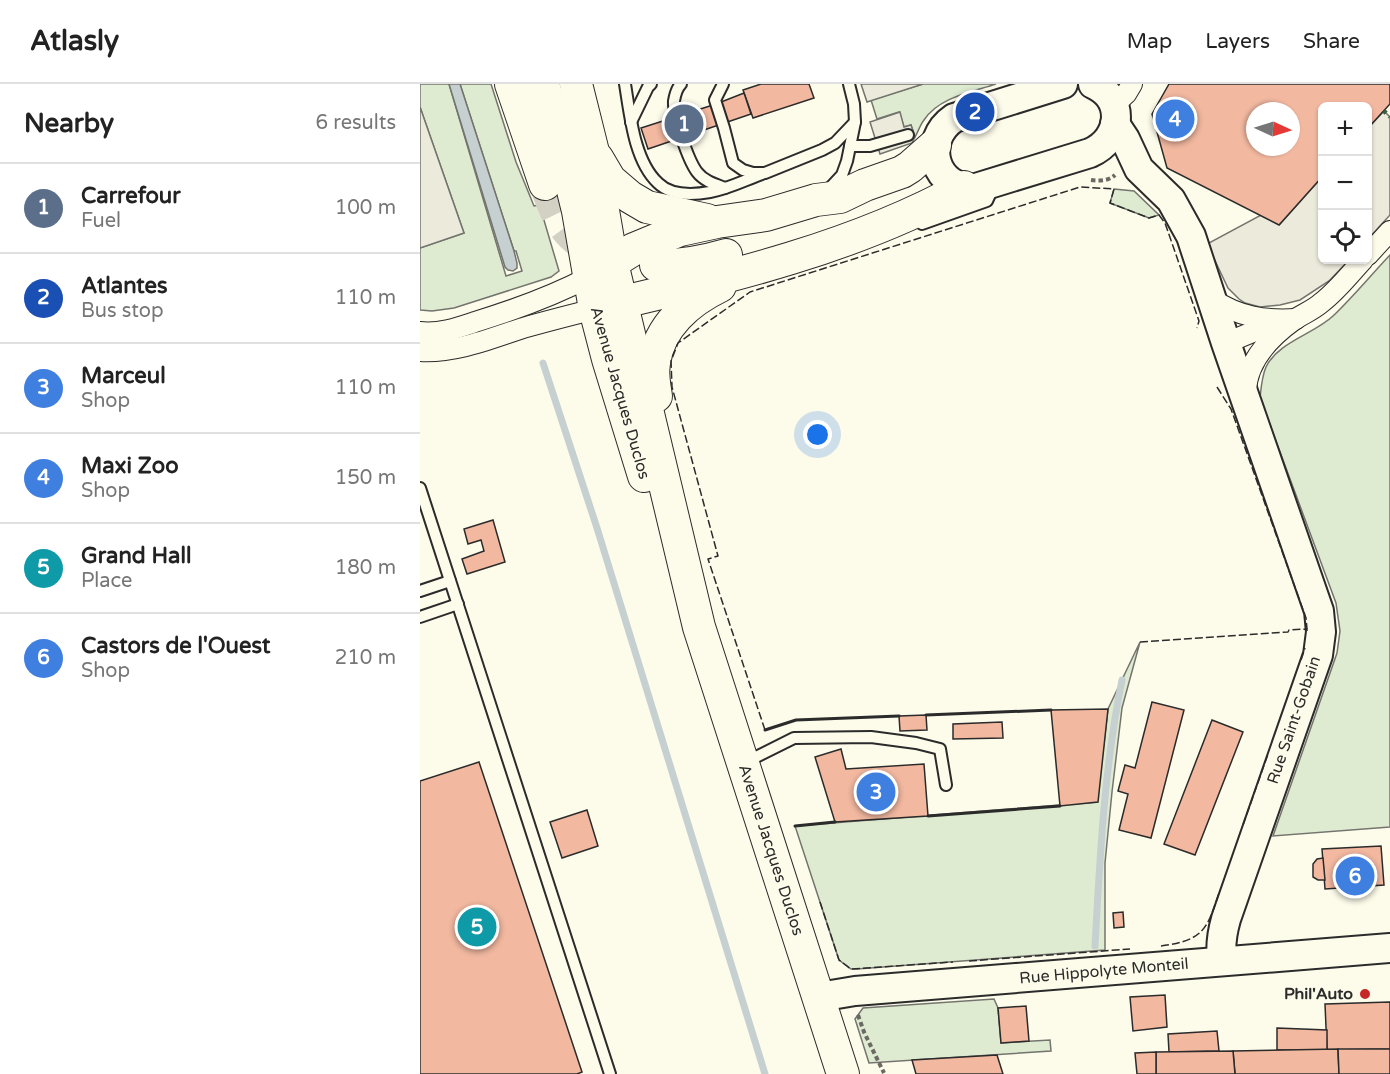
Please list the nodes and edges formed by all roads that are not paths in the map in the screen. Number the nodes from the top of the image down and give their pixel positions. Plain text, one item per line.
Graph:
1 (511, 84) edge
2 (543, 84) edge
3 (576, 84) edge
4 (625, 84) edge
5 (651, 84) edge
6 (681, 84) edge
7 (723, 84) edge
8 (849, 84) edge
9 (1093, 84) edge
10 (1045, 86) edge
11 (1121, 104) edge
12 (631, 122) junction
13 (855, 122) junction
14 (921, 140) junction
15 (850, 146) junction
16 (593, 152) junction
17 (1090, 153) junction
18 (1139, 169) junction
19 (765, 173) junction
20 (996, 182) junction
21 (545, 184) tunnel mouth
22 (957, 185) junction
23 (725, 188) junction
24 (816, 200) junction
25 (717, 222) junction
26 (915, 226) dead end
27 (1390, 231) edge
28 (893, 232) dead end
29 (830, 246) junction
30 (1372, 251) edge
31 (1359, 264) edge
32 (656, 265) dead end
33 (755, 269) junction
34 (601, 270) junction
35 (1212, 299) junction
36 (608, 306) junction
37 (1296, 319) junction
38 (420, 332) edge
39 (1226, 343) junction
40 (420, 351) edge
41 (1246, 400) junction
42 (420, 488) edge
43 (674, 519) junction
44 (450, 581) junction
45 (420, 591) edge
46 (458, 604) junction
47 (420, 617) edge
48 (699, 627) junction
49 (743, 764) junction
50 (946, 785) dead end
51 (1390, 948) edge
52 (1222, 961) junction
53 (819, 997) junction
54 (610, 1074) edge
55 (843, 1074) edge

1 - 21 main road
2 - 34 main road, Avenue Jacques Duclos
3 - 16 main road, Avenue Jacques Duclos
4 - 12 lane
5 - 12 lane
6 - 23 lane
7 - 19 lane
8 - 13 lane
9 - 11 street
10 - 14 street
11 - 17 street
11 - 18 street
12 - 23 lane
13 - 15 lane
13 - 19 lane
14 - 15 lane
14 - 22 street
14 - 24 main road
15 - 24 lane
16 - 25 main road
16 - 34 main road, Avenue Jacques Duclos
17 - 18 street
17 - 20 street
18 - 35 street, Rue Saint-Gobain
19 - 23 lane
20 - 22 street
20 - 26 lane
22 - 29 main road
22 - 32 main road
24 - 25 main road
25 - 34 main road
27 - 30 street
28 - 29 lane
29 - 33 main road
31 - 37 street
33 - 36 main road
33 - 43 main road
34 - 36 main road, Avenue Jacques Duclos
34 - 38 street
35 - 37 street
35 - 39 street, Rue Saint-Gobain
36 - 40 street
36 - 43 main road, Avenue Jacques Duclos
36 - 48 main road, Avenue Jacques Duclos
37 - 39 street
37 - 41 street
39 - 41 street, Rue Saint-Gobain
41 - 52 street, Rue Saint-Gobain
42 - 44 lane
43 - 48 main road, Avenue Jacques Duclos
44 - 45 lane
44 - 46 lane
46 - 47 lane
46 - 54 lane
48 - 49 main road, Avenue Jacques Duclos
49 - 50 lane
49 - 53 main road, Avenue Jacques Duclos
51 - 52 street, Rue Hippolyte Monteil
52 - 53 street, Rue Hippolyte Monteil
53 - 55 main road, Avenue Jacques Duclos

